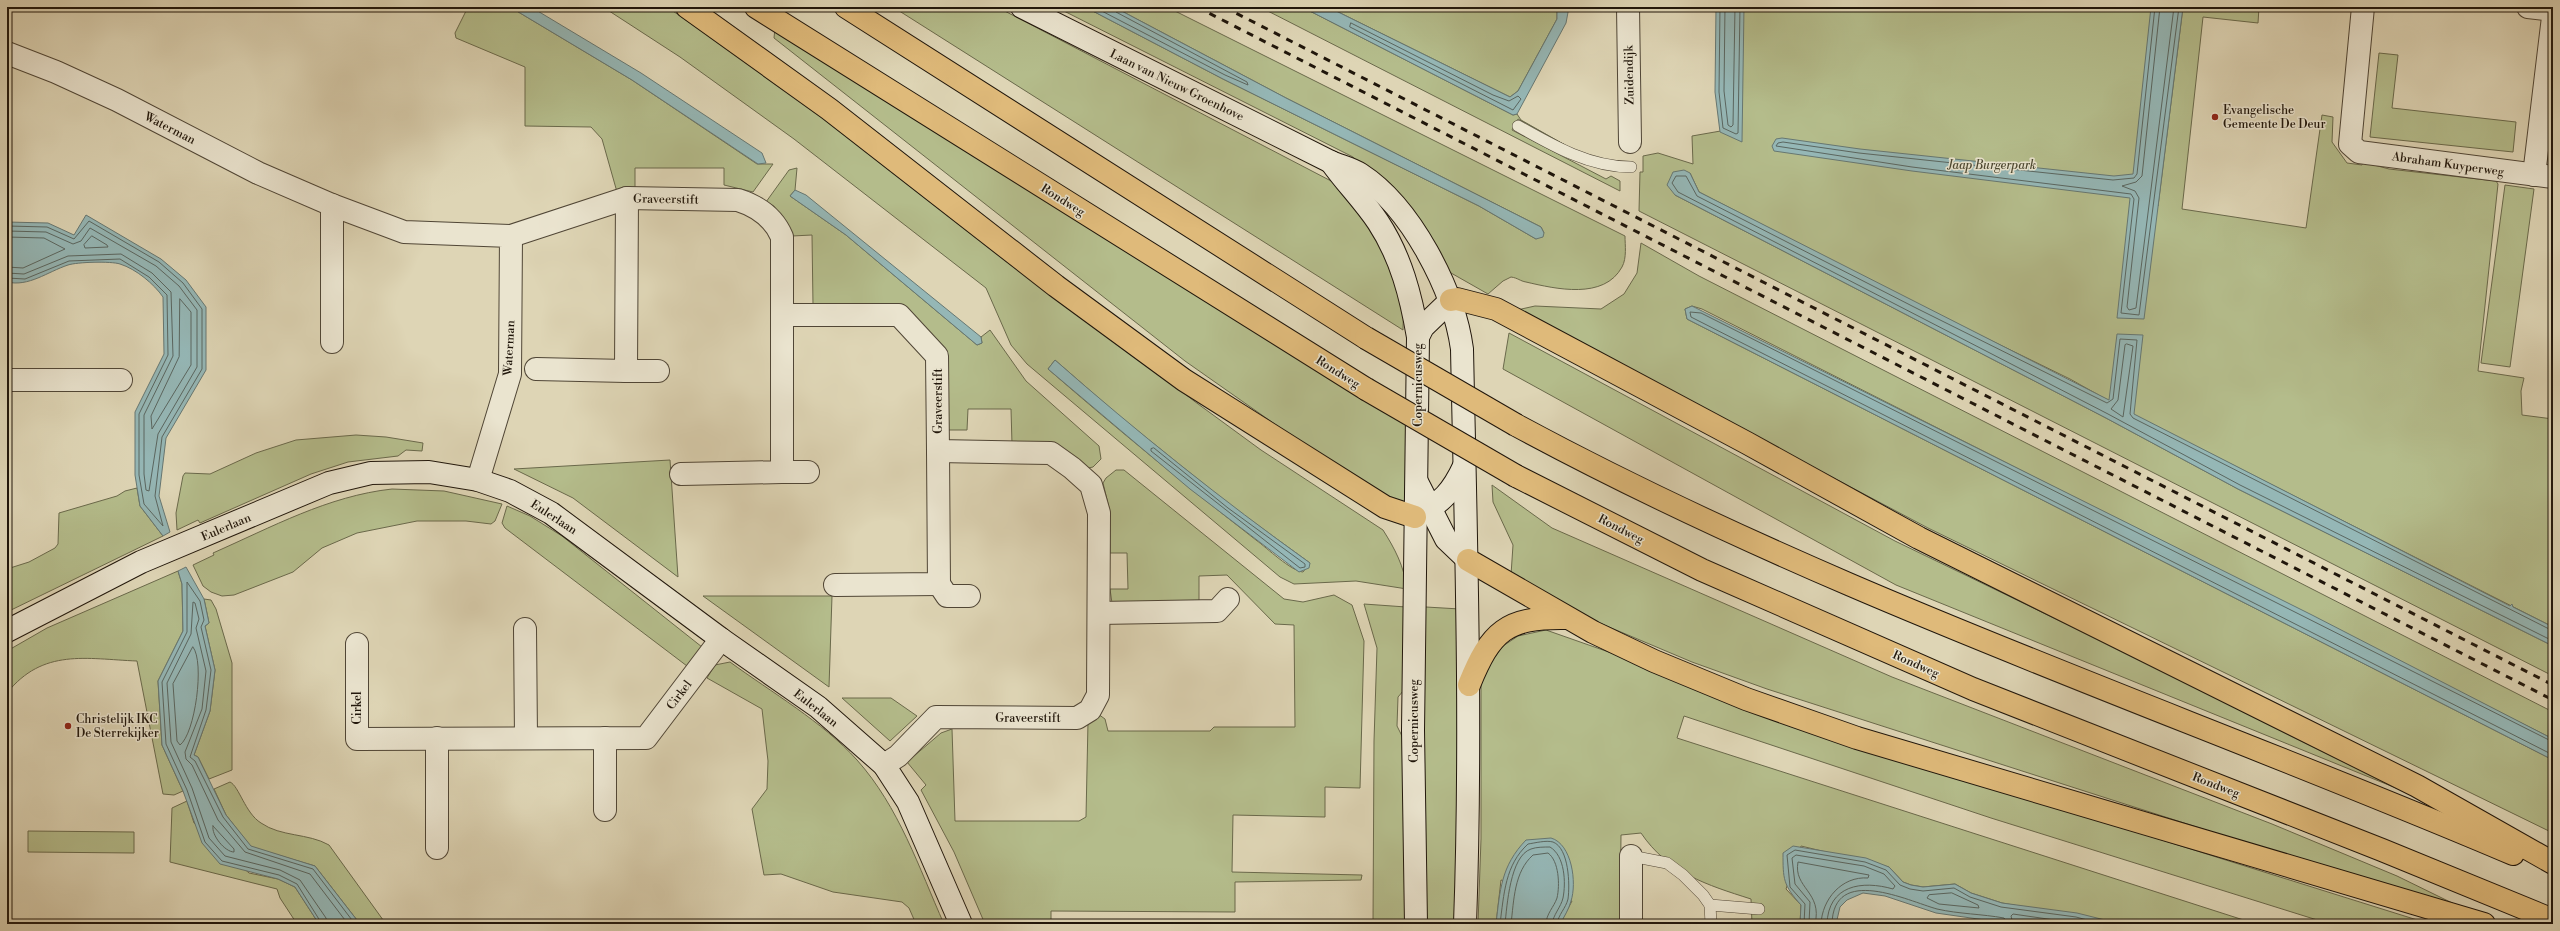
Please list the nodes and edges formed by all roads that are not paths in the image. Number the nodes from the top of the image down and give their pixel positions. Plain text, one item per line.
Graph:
1 (687, 7) edge
2 (756, 7) edge
3 (846, 7) edge
4 (1022, 7) edge
5 (1628, 7) edge
6 (2363, 7) edge
7 (2528, 7) edge
8 (2553, 10) edge
9 (2553, 17) edge
10 (7, 53) edge
11 (1518, 126) dead end
12 (1630, 142) dead end
13 (1331, 162) junction
14 (1631, 167) dead end
15 (2543, 176) edge
16 (627, 198) junction
17 (332, 205) junction
18 (511, 236) junction
19 (1451, 300) junction
20 (782, 315) junction
21 (1418, 337) junction
22 (332, 342) dead end
23 (536, 369) dead end
24 (626, 370) junction
25 (658, 371) dead end
26 (7, 380) edge
27 (121, 380) dead end
28 (938, 451) junction
29 (1464, 465) junction
30 (782, 472) junction
31 (808, 472) dead end
32 (681, 474) dead end
33 (478, 480) junction
34 (1423, 513) junction
35 (1468, 560) junction
36 (939, 584) junction
37 (835, 585) dead end
38 (969, 596) dead end
39 (1228, 599) dead end
40 (1099, 613) junction
41 (1567, 618) junction
42 (525, 628) dead end
43 (7, 631) edge
44 (721, 639) junction
45 (357, 644) dead end
46 (1469, 685) junction
47 (437, 738) junction
48 (526, 738) junction
49 (605, 738) junction
50 (884, 765) junction
51 (605, 810) dead end
52 (437, 848) dead end
53 (1631, 856) joint
54 (2553, 863) edge
55 (2553, 871) edge
56 (1710, 906) junction
57 (1759, 909) dead end
58 (2553, 920) edge
59 (961, 924) edge
60 (1416, 924) edge
61 (1466, 924) edge
62 (1631, 924) edge
63 (1711, 924) edge
64 (2484, 924) edge

1 - 34 highway
2 - 58 highway, Rondweg, bridge
3 - 55 highway, bridge
4 - 13 street, Laan van Nieuw Groenhove
5 - 12 street, Zuidendijk
6 - 15 street, Abraham Kuyperweg
7 - 8 street
9 - 15 street
10 - 17 street, Waterman
11 - 14 lane
13 - 19 street, Laan van Nieuw Groenhove
13 - 21 street, Laan van Nieuw Groenhove
16 - 18 street, Waterman
16 - 20 street, Graveerstift
16 - 24 street, Graveerstift
17 - 18 street, Waterman
17 - 22 street
18 - 33 street, Waterman
19 - 21 street, Copernicusweg
19 - 29 street
19 - 54 highway
20 - 28 street, Graveerstift
20 - 30 street, Graveerstift
21 - 34 street, Copernicusweg
23 - 24 street
24 - 25 street
26 - 27 street
28 - 36 street, Graveerstift
28 - 40 street, Graveerstift
29 - 34 street
29 - 35 street
30 - 31 street
30 - 32 street
33 - 43 street, Eulerlaan
33 - 44 street, Eulerlaan
34 - 35 street, Copernicusweg
34 - 60 street, Copernicusweg
35 - 41 highway
35 - 46 street
36 - 37 street
36 - 38 street
39 - 40 street
40 - 50 street, Graveerstift
41 - 46 highway
41 - 64 highway
42 - 48 street
44 - 49 street, Cirkel
44 - 50 street, Eulerlaan
45 - 47 street, Cirkel
46 - 61 street
47 - 48 street, Cirkel
47 - 52 street
48 - 49 street, Cirkel
49 - 51 street
50 - 59 street, Eulerlaan
53 - 56 lane
53 - 62 street
56 - 57 lane
56 - 63 lane

